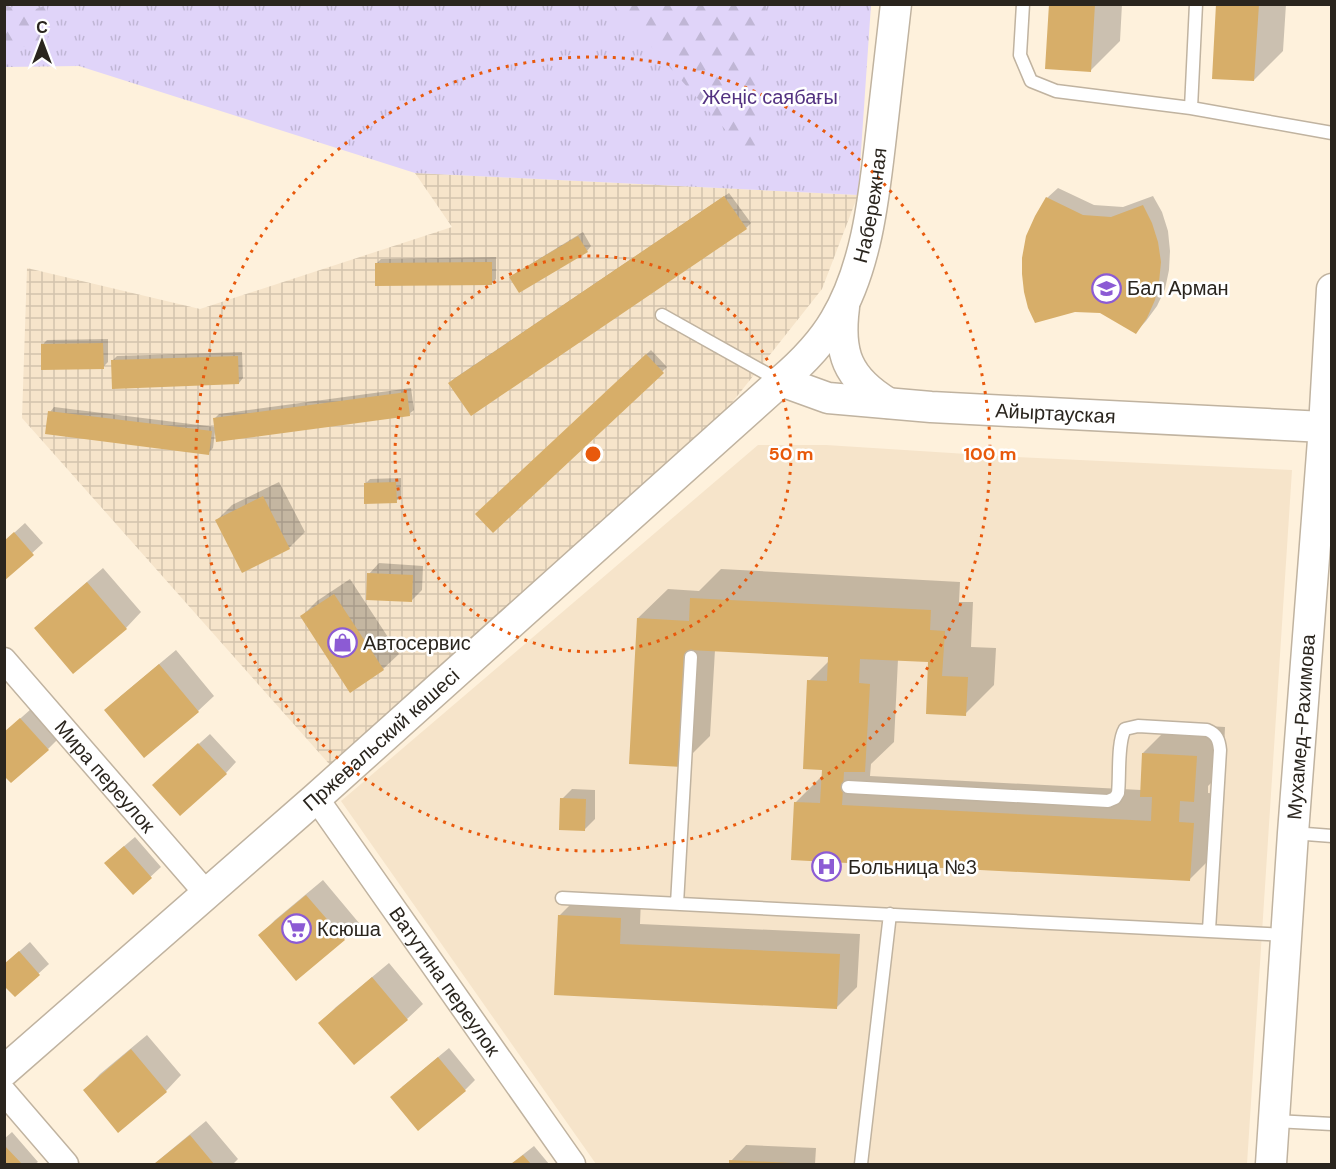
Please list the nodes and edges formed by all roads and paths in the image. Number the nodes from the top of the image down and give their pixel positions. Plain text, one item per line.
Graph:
1 (896, 4) edge
2 (1023, 4) edge
3 (1196, 4) edge
4 (1191, 108) junction
5 (1332, 134) edge
6 (1332, 289) edge
7 (845, 301) junction
8 (662, 315) dead end
9 (781, 381) junction
10 (888, 403) junction
11 (1328, 428) edge
12 (691, 657) dead end
13 (4, 660) edge
14 (848, 787) dead end
15 (316, 798) junction
16 (1293, 833) junction
17 (1332, 836) edge
18 (207, 894) junction
19 (562, 898) dead end
20 (677, 904) junction
21 (890, 914) junction
22 (1209, 930) junction
23 (1287, 935) junction
24 (4, 1071) edge
25 (4, 1092) edge
26 (1275, 1121) junction
27 (1332, 1124) edge
28 (66, 1164) edge
29 (573, 1164) edge
30 (861, 1164) edge
31 (1271, 1164) edge

1 - 7 street, Набережная
2 - 4 lane
3 - 4 lane
4 - 5 lane
6 - 11 street, Мухамед-Рахимова
7 - 9 street, Набережная
7 - 10 street
8 - 9 lane
9 - 10 street, Айыртауская
9 - 15 street, Пржевальский көшесі
10 - 11 street, Айыртауская
11 - 16 street, Мухамед-Рахимова
12 - 20 lane
13 - 18 street, Мира переулок
14 - 22 lane
15 - 18 street, Пржевальский көшесі
15 - 29 street, Ватутина переулок
16 - 17 lane
16 - 23 street, Мухамед-Рахимова
18 - 24 street, Пржевальский көшесі
19 - 20 lane
20 - 21 lane
21 - 22 lane
21 - 30 lane
22 - 23 lane
23 - 26 street, Мухамед-Рахимова
25 - 28 street
26 - 27 lane
26 - 31 street, Мухамед-Рахимова

